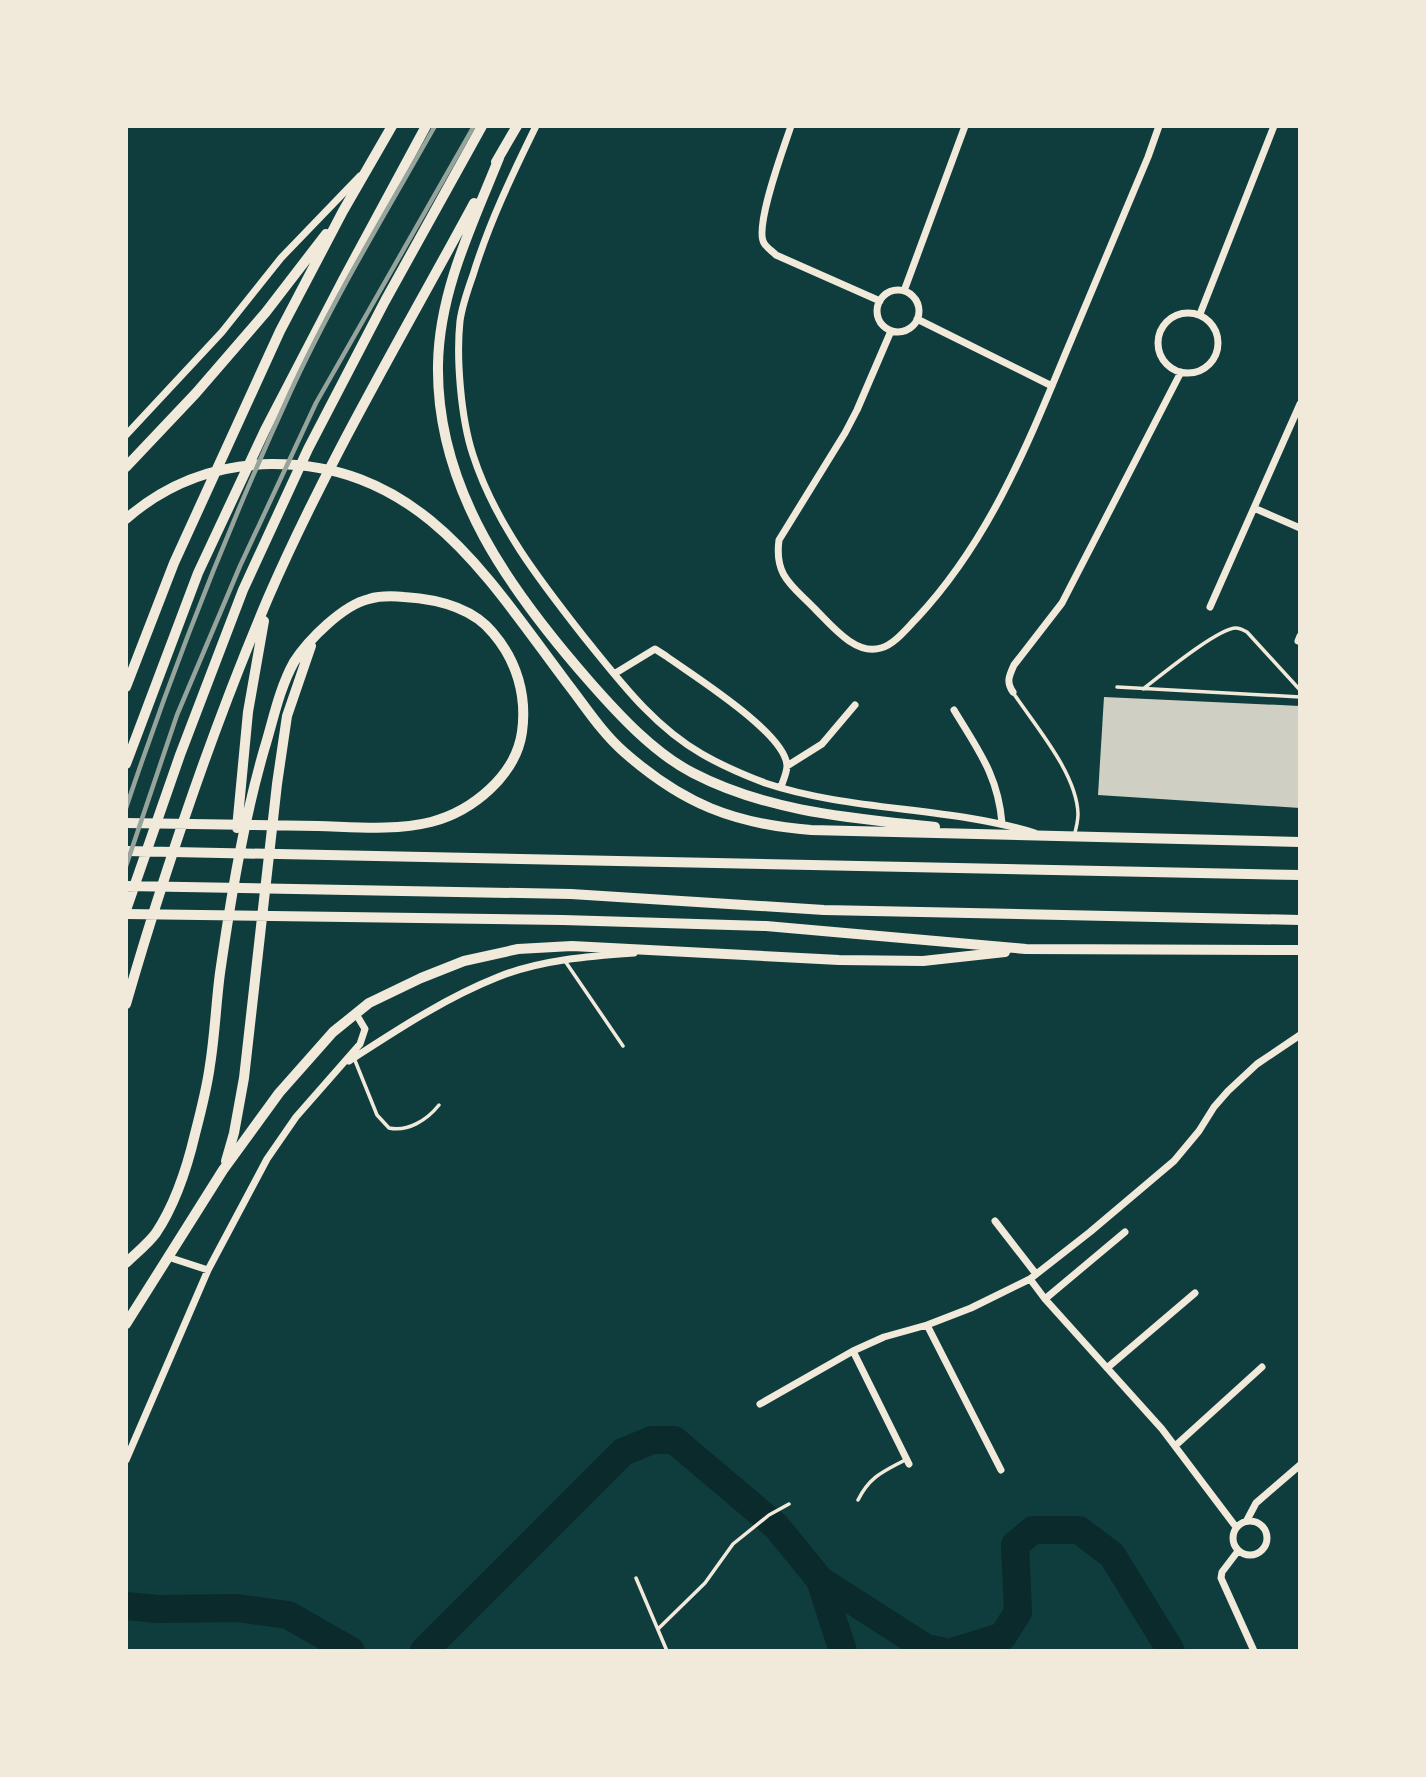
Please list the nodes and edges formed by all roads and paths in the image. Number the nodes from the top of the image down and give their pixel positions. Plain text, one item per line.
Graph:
1 (392, 126) edge
2 (426, 126) edge
3 (482, 126) edge
4 (517, 126) edge
5 (536, 126) edge
6 (791, 126) edge
7 (965, 126) edge
8 (1159, 126) edge
9 (1274, 126) edge
10 (499, 158) junction
11 (368, 168) junction
12 (343, 211) junction
13 (904, 291) junction
14 (880, 301) junction
15 (1200, 314) junction
16 (917, 320) junction
17 (891, 331) junction
18 (1181, 372) junction
19 (1052, 386) junction
20 (1300, 404) edge
21 (126, 435) edge
22 (126, 467) edge
23 (1254, 508) junction
24 (126, 519) edge
25 (1300, 528) edge
26 (269, 597) junction
27 (1210, 607) dead end
28 (317, 632) junction
29 (614, 674) junction
30 (126, 687) edge
31 (1117, 687) dead end
32 (1143, 688) junction
33 (1300, 690) edge
34 (1013, 692) joint
35 (1300, 697) edge
36 (855, 705) dead end
37 (954, 710) dead end
38 (126, 764) edge
39 (787, 766) junction
40 (781, 787) junction
41 (126, 823) edge
42 (1001, 828) junction
43 (1074, 836) junction
44 (1300, 842) edge
45 (126, 852) edge
46 (1300, 875) edge
47 (126, 886) edge
48 (230, 903) junction
49 (126, 912) edge
50 (1300, 920) edge
51 (1026, 949) junction
52 (677, 950) junction
53 (1300, 950) edge
54 (564, 959) junction
55 (126, 1004) edge
56 (355, 1014) junction
57 (1300, 1035) edge
58 (623, 1046) dead end
59 (354, 1058) junction
60 (342, 1066) junction
61 (439, 1105) dead end
62 (223, 1170) junction
63 (995, 1221) dead end
64 (1125, 1231) dead end
65 (168, 1257) junction
66 (126, 1263) edge
67 (208, 1270) junction
68 (1033, 1277) junction
69 (1195, 1293) dead end
70 (1045, 1299) junction
71 (126, 1324) edge
72 (928, 1325) junction
73 (853, 1351) junction
74 (1262, 1367) dead end
75 (1107, 1368) junction
76 (760, 1404) dead end
77 (1175, 1446) junction
78 (126, 1460) edge
79 (908, 1461) joint
80 (1300, 1465) edge
81 (1001, 1471) dead end
82 (858, 1500) dead end
83 (789, 1504) dead end
84 (1247, 1520) junction
85 (1236, 1527) junction
86 (1238, 1550) junction
87 (636, 1578) dead end
88 (658, 1629) junction
89 (667, 1651) edge
90 (1254, 1651) edge

1 - 11 main road
2 - 38 main road
3 - 49 main road
4 - 10 main road
5 - 29 street
6 - 14 street
7 - 13 street
8 - 19 street
9 - 15 street
10 - 26 main road
10 - 42 main road
11 - 12 main road
11 - 21 street
12 - 22 main road
12 - 30 main road
13 - 14 street
13 - 16 street
14 - 17 street
15 - 18 street
15 - 18 street
16 - 17 street
16 - 19 street
17 - 19 street
18 - 34 street
20 - 23 street
23 - 25 street
23 - 27 street
24 - 42 main road
26 - 48 main road
26 - 55 main road
28 - 41 main road
28 - 48 main road
28 - 62 main road
29 - 39 street
29 - 40 street
31 - 32 lane
32 - 33 lane
32 - 35 lane
34 - 43 lane
36 - 39 street
37 - 42 street
39 - 40 street
40 - 42 street
42 - 43 main road
43 - 44 main road
45 - 46 main road
47 - 50 main road
48 - 66 main road
49 - 51 main road
51 - 52 main road
51 - 53 main road
52 - 54 street
52 - 56 main road
54 - 58 lane
54 - 59 street
56 - 60 street
56 - 62 main road
57 - 68 street
59 - 60 street
59 - 61 lane
60 - 67 street
62 - 65 main road
63 - 68 street
64 - 70 street
65 - 67 street
65 - 71 main road
67 - 78 street
68 - 70 street
68 - 72 street
69 - 75 street
70 - 75 street
72 - 73 street
72 - 81 street
73 - 76 street
73 - 79 street
74 - 77 street
75 - 77 street
77 - 85 street
79 - 82 lane
80 - 84 street
83 - 88 lane
84 - 85 street
84 - 86 street
85 - 86 street
86 - 90 street
87 - 88 lane
88 - 89 lane

